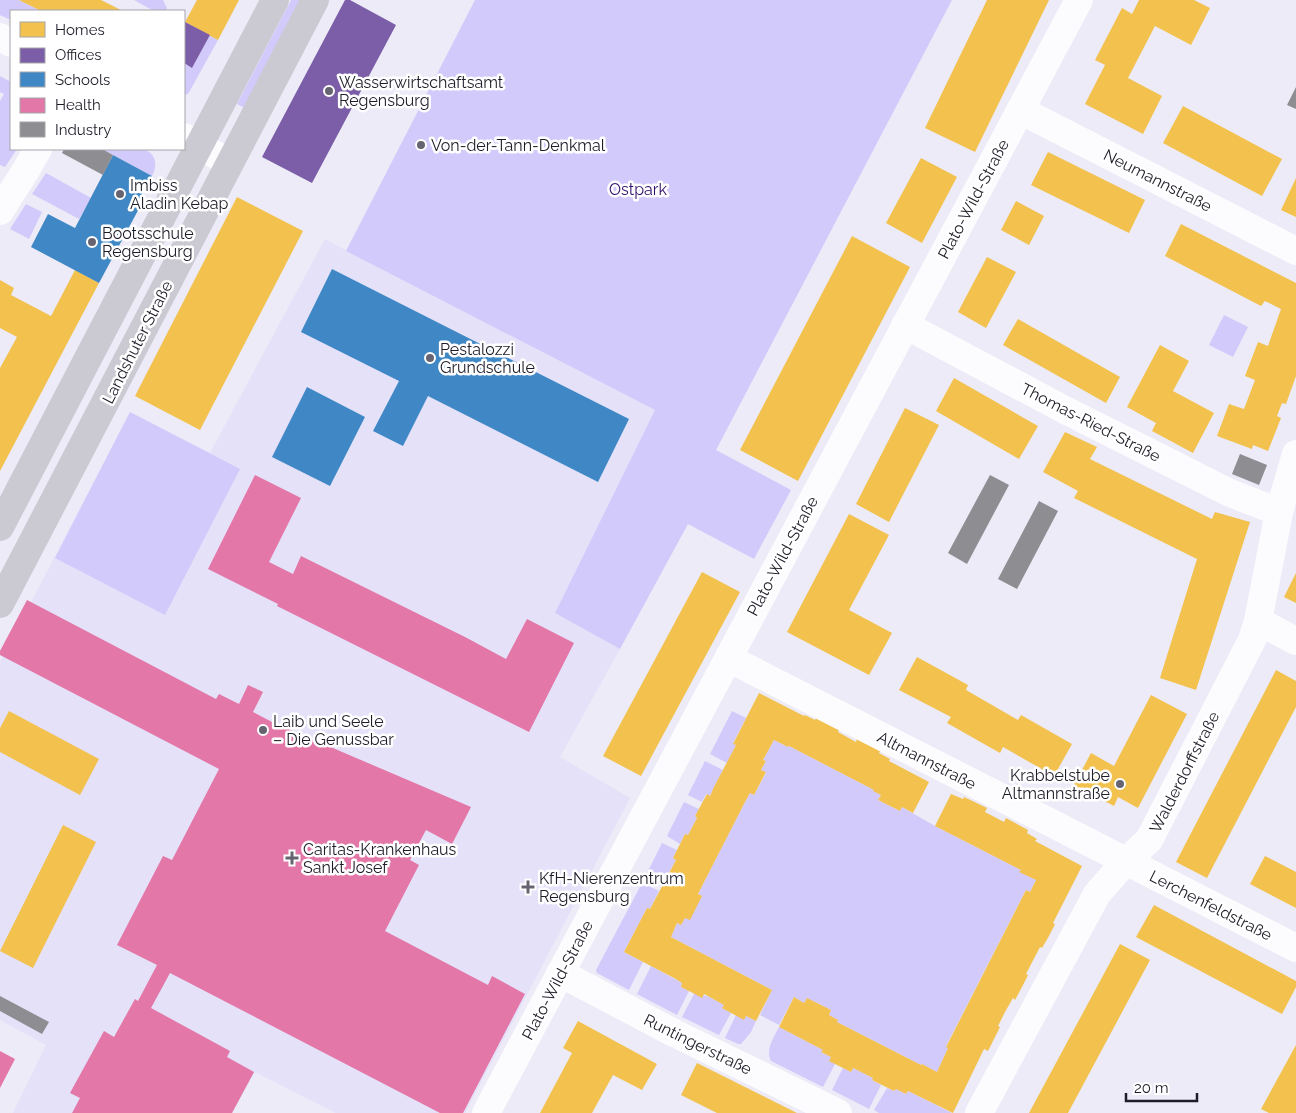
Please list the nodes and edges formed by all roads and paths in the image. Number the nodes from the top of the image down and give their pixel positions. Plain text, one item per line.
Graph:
1 (275, 0) edge
2 (315, 0) edge
3 (1079, 0) edge
4 (1020, 110) junction
5 (192, 142) edge
6 (37, 150) edge
7 (230, 163) junction
8 (0, 211) edge
9 (1296, 251) edge
10 (905, 325) junction
11 (1296, 454) edge
12 (1279, 512) junction
13 (0, 527) edge
14 (0, 604) edge
15 (1258, 621) junction
16 (1296, 641) edge
17 (728, 658) junction
18 (1126, 861) junction
19 (1296, 948) edge
20 (560, 973) junction
21 (486, 1113) edge
22 (838, 1113) edge
23 (979, 1113) edge

1 - 5 main road
2 - 7 main road, Landshuter Straße
3 - 4 street, Plato-Wild-Straße
4 - 9 street, Neumannstraße
4 - 10 street, Plato-Wild-Straße
5 - 7 street
5 - 13 main road
6 - 8 street
7 - 14 main road, Landshuter Straße
10 - 12 street, Thomas-Ried-Straße
10 - 17 street, Plato-Wild-Straße
11 - 12 street, Walderdorffstraße
12 - 15 street, Walderdorffstraße
15 - 16 street
15 - 18 street, Walderdorffstraße
17 - 18 street, Altmannstraße
17 - 20 street, Plato-Wild-Straße
18 - 19 street, Lerchenfeldstraße
18 - 23 street, Walderdorffstraße
20 - 21 street, Plato-Wild-Straße
20 - 22 street, Runtingerstraße

